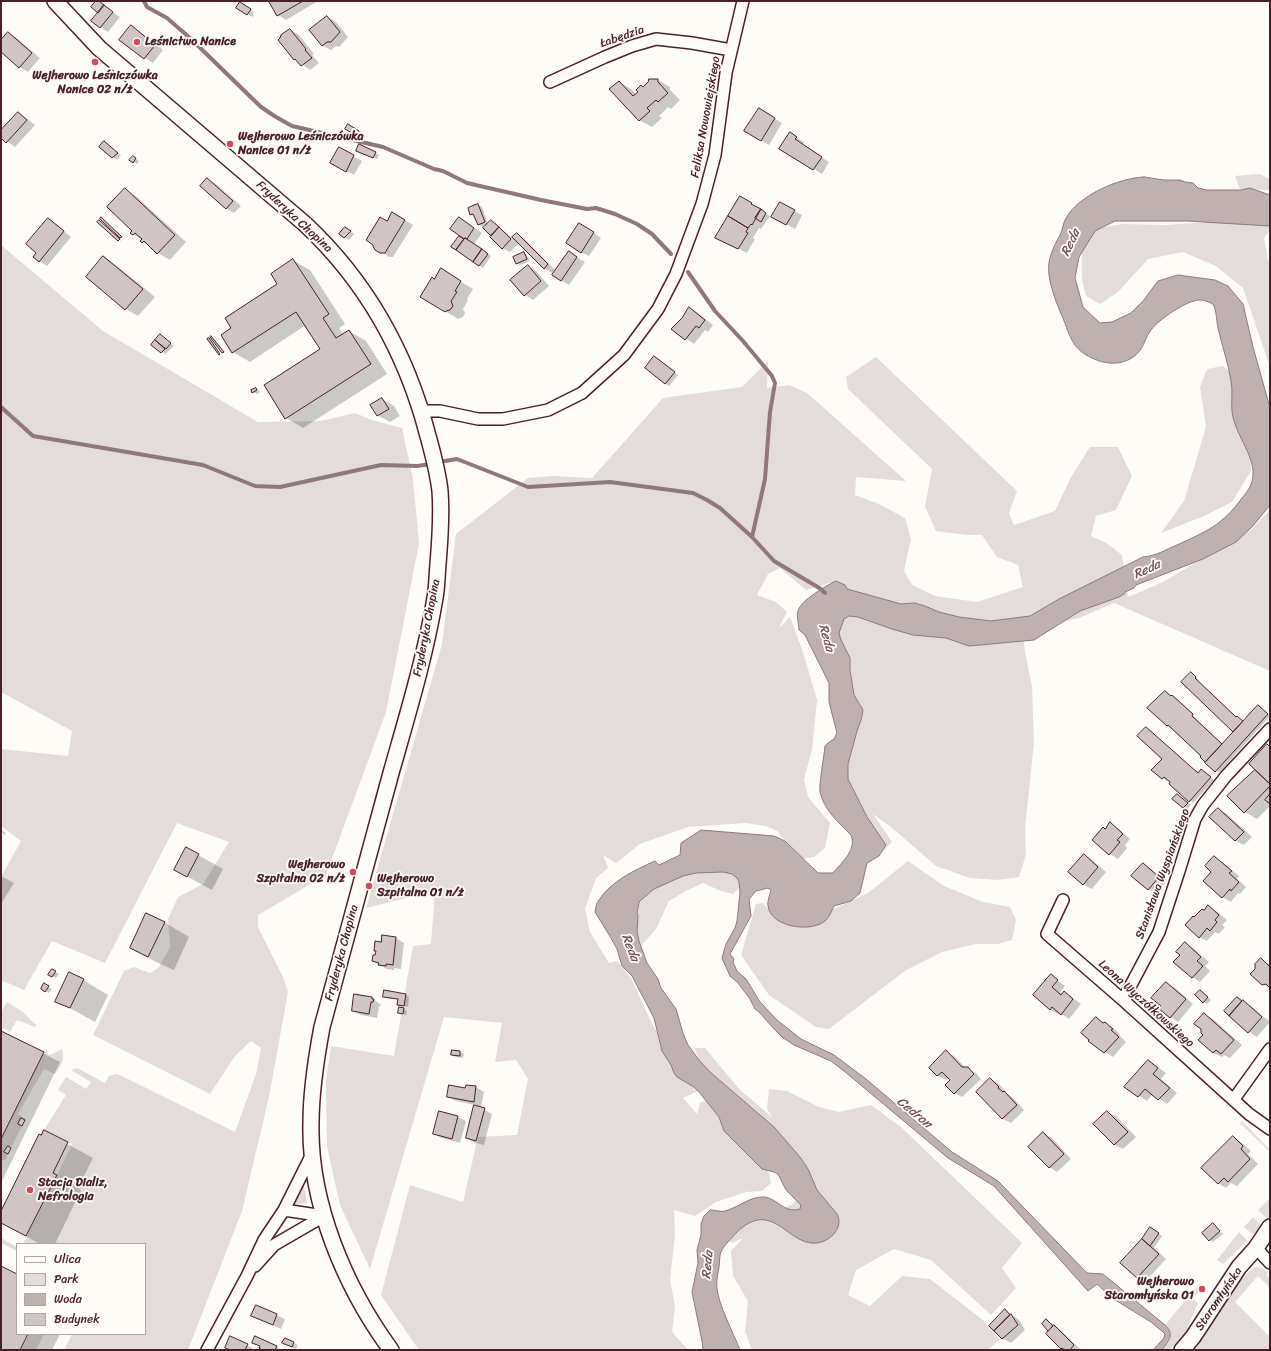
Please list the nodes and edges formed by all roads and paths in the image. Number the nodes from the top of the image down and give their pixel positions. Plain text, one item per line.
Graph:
1 (55, 1) edge
2 (743, 1) edge
3 (731, 50) junction
4 (550, 82) dead end
5 (422, 411) junction
6 (1270, 729) edge
7 (1064, 900) dead end
8 (1123, 1000) junction
9 (1270, 1049) edge
10 (1234, 1099) junction
11 (1255, 1119) junction
12 (1270, 1129) edge
13 (1270, 1138) edge
14 (312, 1154) junction
15 (284, 1210) junction
16 (324, 1216) junction
17 (1270, 1227) edge
18 (1270, 1241) edge
19 (1256, 1248) junction
20 (1270, 1263) edge
21 (247, 1276) junction
22 (207, 1350) edge
23 (391, 1350) edge
24 (1182, 1350) edge

1 - 5 street, Fryderyka Chopina
2 - 3 street, Feliksa Nowowiejskiego
3 - 4 street, Łabędzia
3 - 5 street, Feliksa Nowowiejskiego
5 - 14 street, Fryderyka Chopina
6 - 8 street, Stanisława Wyspiańskiego
7 - 8 street, Leona Wyczółkowskiego
8 - 10 street, Leona Wyczółkowskiego
9 - 10 street
10 - 11 street, Leona Wyczółkowskiego
11 - 12 street, Leona Wyczółkowskiego
11 - 13 street, Leona Wyczółkowskiego
14 - 15 street
14 - 16 street, Fryderyka Chopina
15 - 16 street
15 - 21 street
16 - 21 street
16 - 23 street, Fryderyka Chopina
17 - 19 street, Staromłyńska
18 - 19 street, Staromłyńska
19 - 20 street
19 - 24 street, Staromłyńska
21 - 22 street

